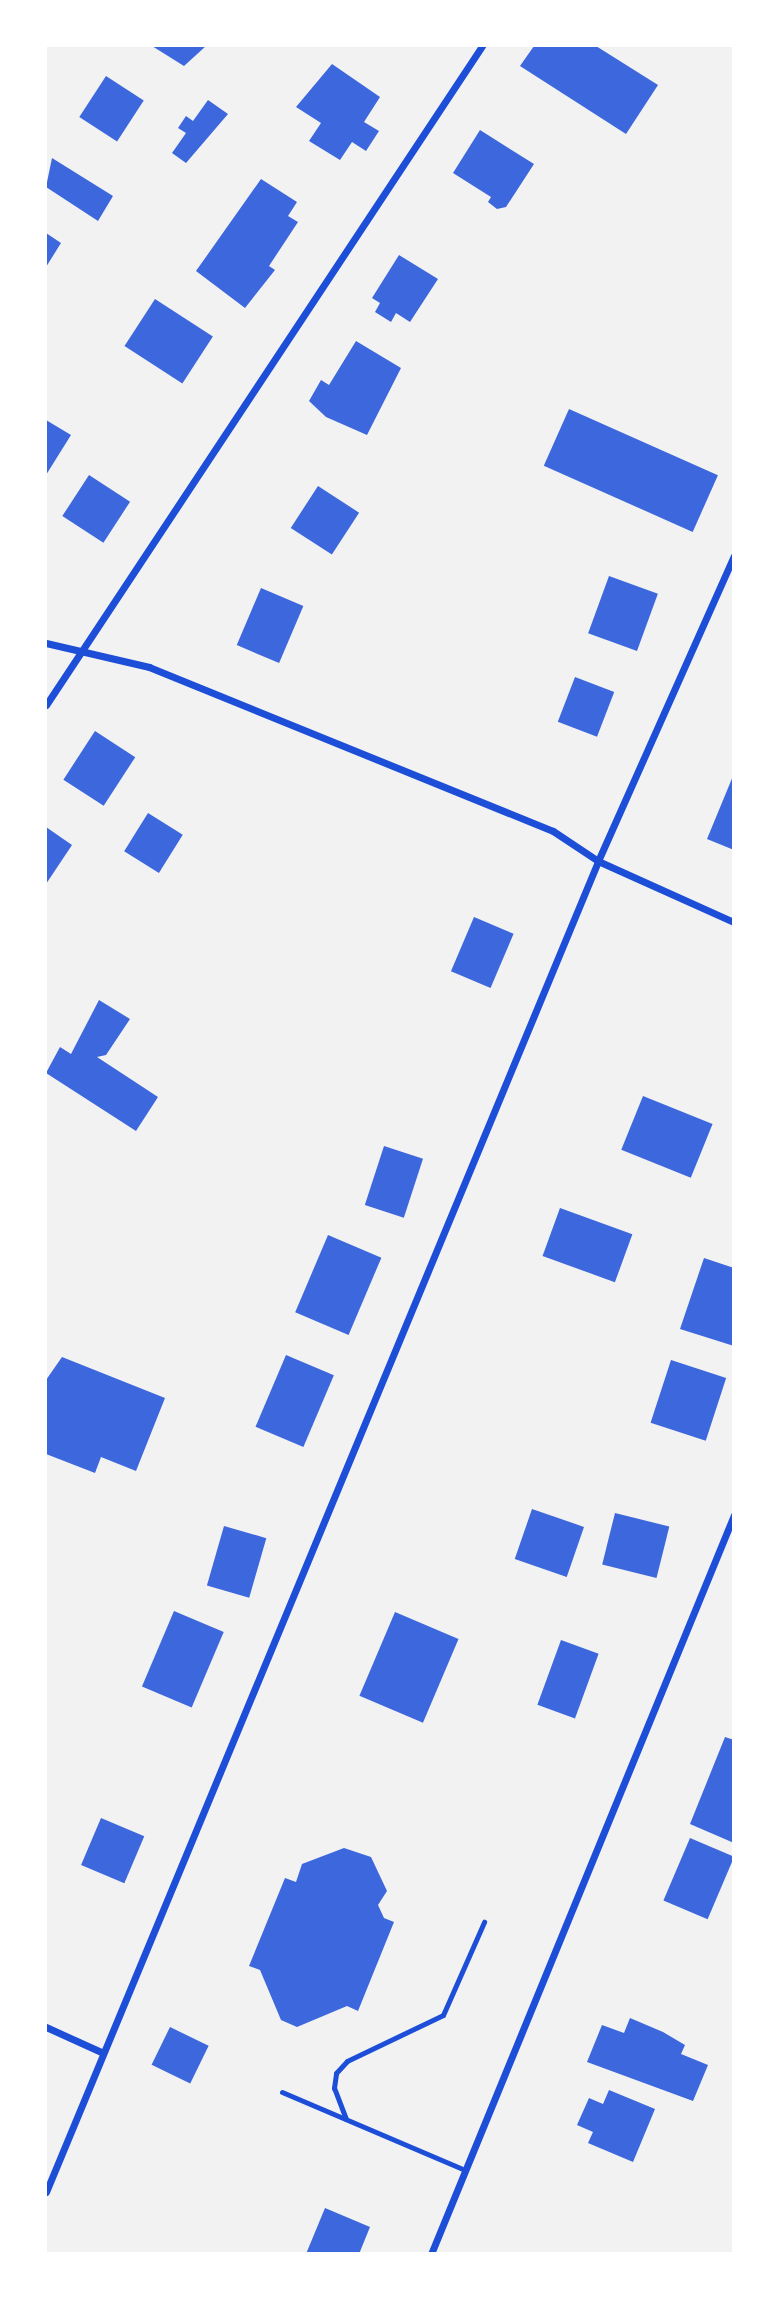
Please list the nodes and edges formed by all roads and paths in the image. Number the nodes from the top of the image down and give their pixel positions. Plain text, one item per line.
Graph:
1 (482, 46) edge
2 (733, 556) edge
3 (46, 643) edge
4 (78, 652) junction
5 (46, 705) edge
6 (598, 861) junction
7 (733, 922) edge
8 (733, 1515) edge
9 (484, 1922) dead end
10 (46, 2027) edge
11 (101, 2052) junction
12 (282, 2092) dead end
13 (346, 2119) junction
14 (465, 2169) junction
15 (46, 2192) edge
16 (431, 2253) edge

1 - 4 street
2 - 6 street
3 - 4 street
4 - 5 street
4 - 6 street
6 - 7 street
6 - 11 street
8 - 14 street
9 - 13 lane
10 - 11 street
11 - 15 street
12 - 13 lane
13 - 14 lane
14 - 16 street

